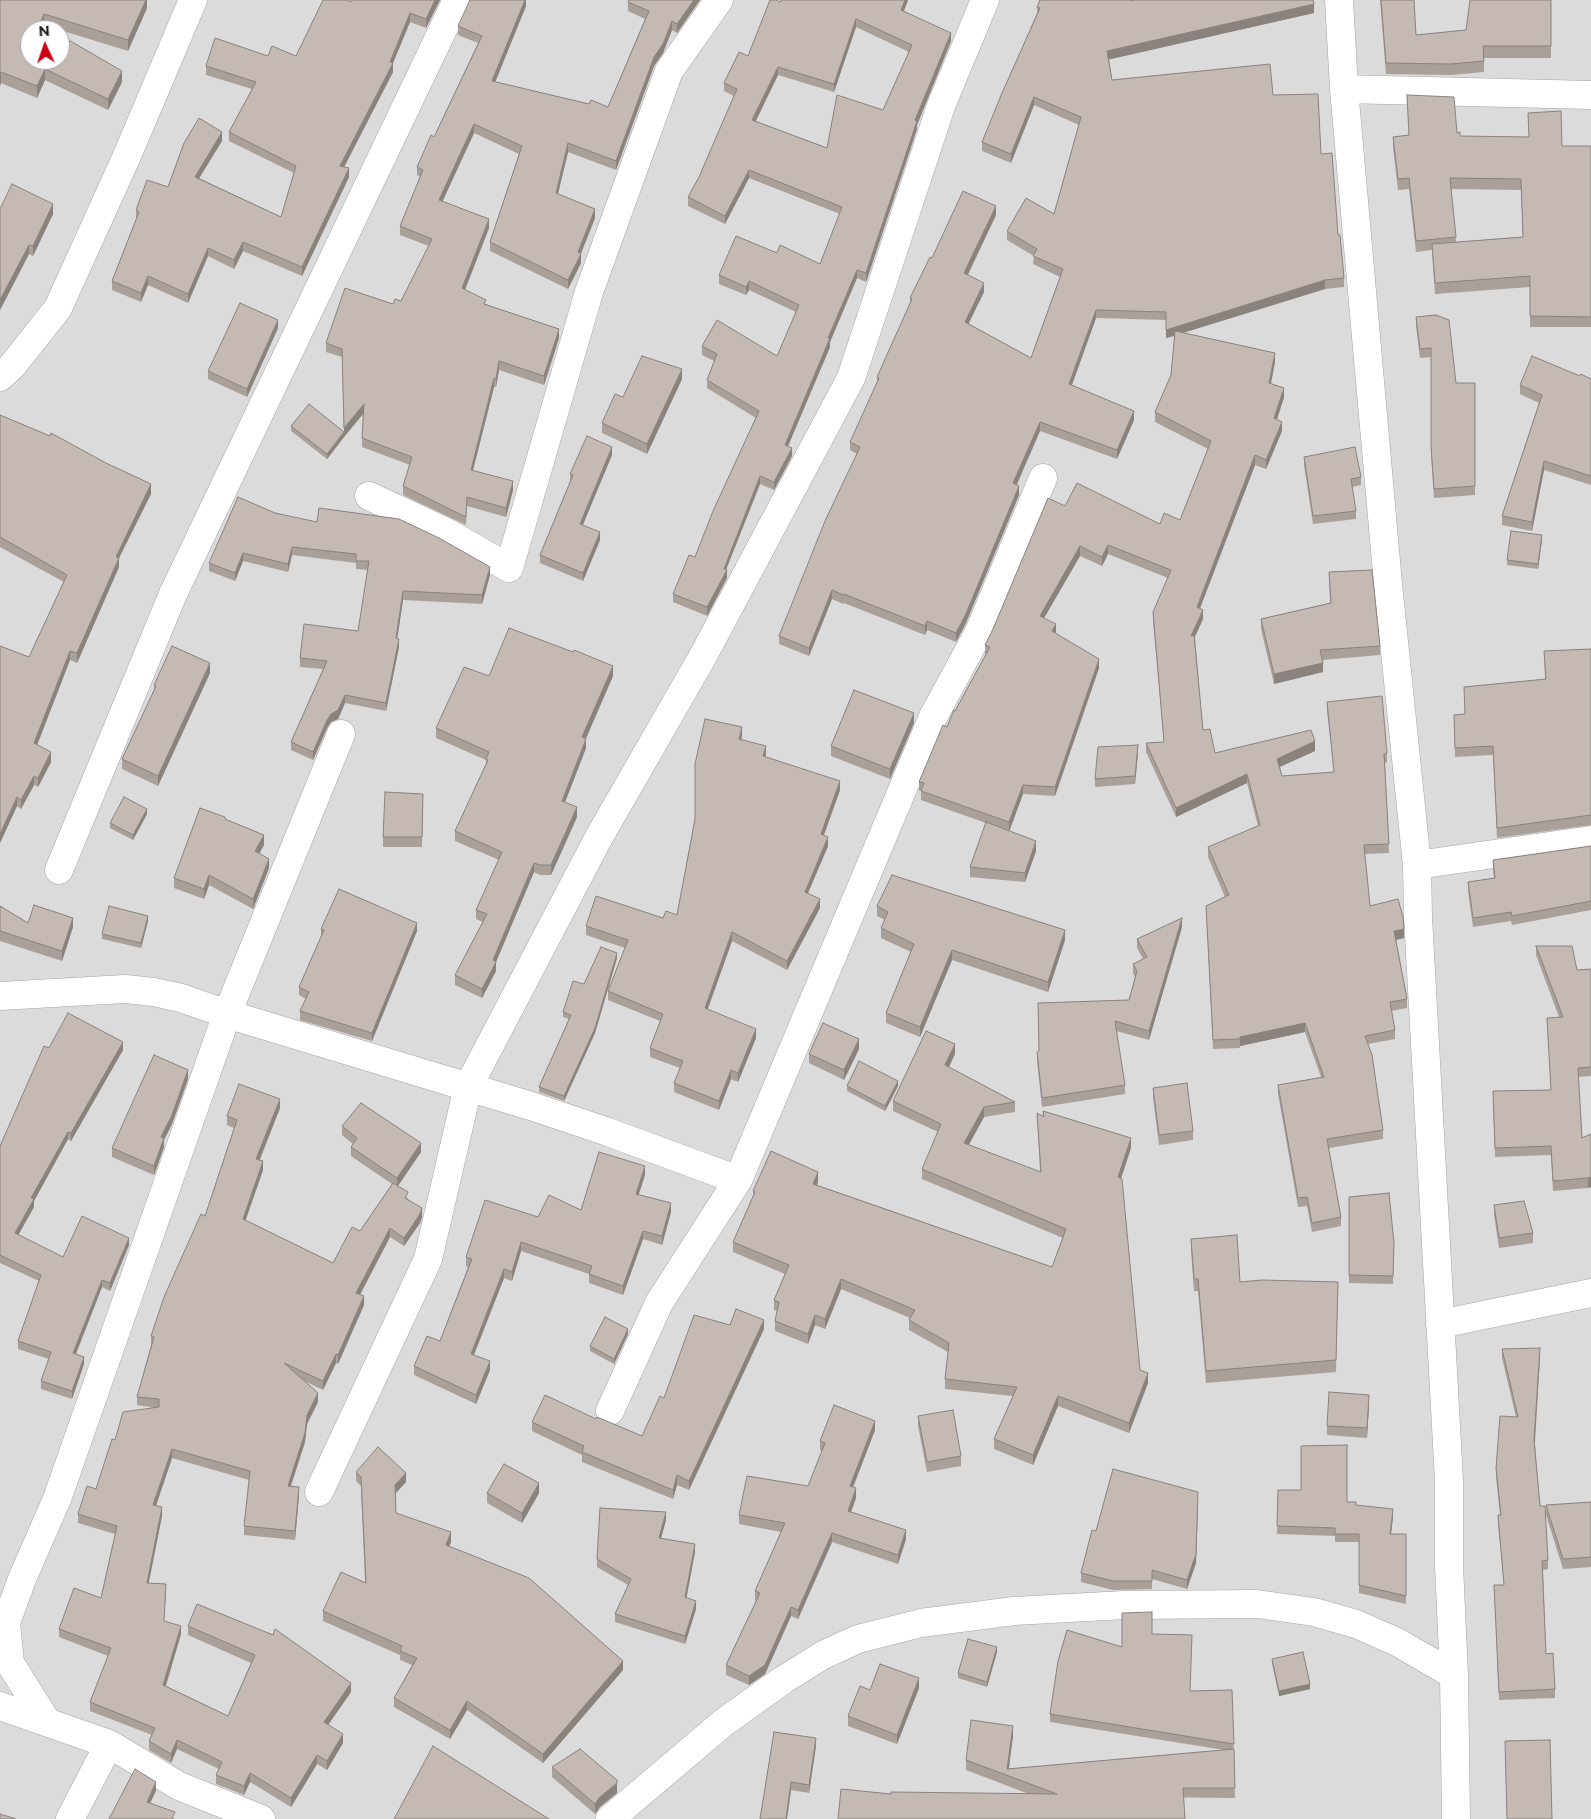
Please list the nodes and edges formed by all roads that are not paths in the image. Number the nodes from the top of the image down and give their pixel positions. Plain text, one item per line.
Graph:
1 (193, 0) edge
2 (457, 0) edge
3 (719, 0) edge
4 (985, 0) edge
5 (1339, 0) edge
6 (1344, 89) junction
7 (1591, 96) edge
8 (0, 377) edge
9 (1043, 478) dead end
10 (369, 496) dead end
11 (341, 734) dead end
12 (1591, 840) edge
13 (1417, 865) junction
14 (59, 870) dead end
15 (0, 996) edge
16 (227, 1014) junction
17 (468, 1087) junction
18 (738, 1180) junction
19 (1591, 1293) edge
20 (1440, 1324) junction
21 (610, 1411) dead end
22 (319, 1492) dead end
23 (1454, 1675) junction
24 (0, 1706) edge
25 (47, 1722) junction
26 (109, 1744) junction
27 (70, 1819) edge
28 (261, 1819) edge
29 (610, 1819) edge
30 (1456, 1819) edge

1 - 8 street
2 - 14 street
3 - 10 street
4 - 17 street
5 - 6 street
6 - 7 street
6 - 13 street
9 - 18 street
11 - 16 street
12 - 13 street
13 - 20 street
15 - 16 street
16 - 17 street
16 - 25 street
17 - 18 street
17 - 22 street
18 - 21 street
19 - 20 street
20 - 23 street
23 - 29 street
23 - 30 street
24 - 25 street
25 - 26 street
26 - 27 street
26 - 28 street

